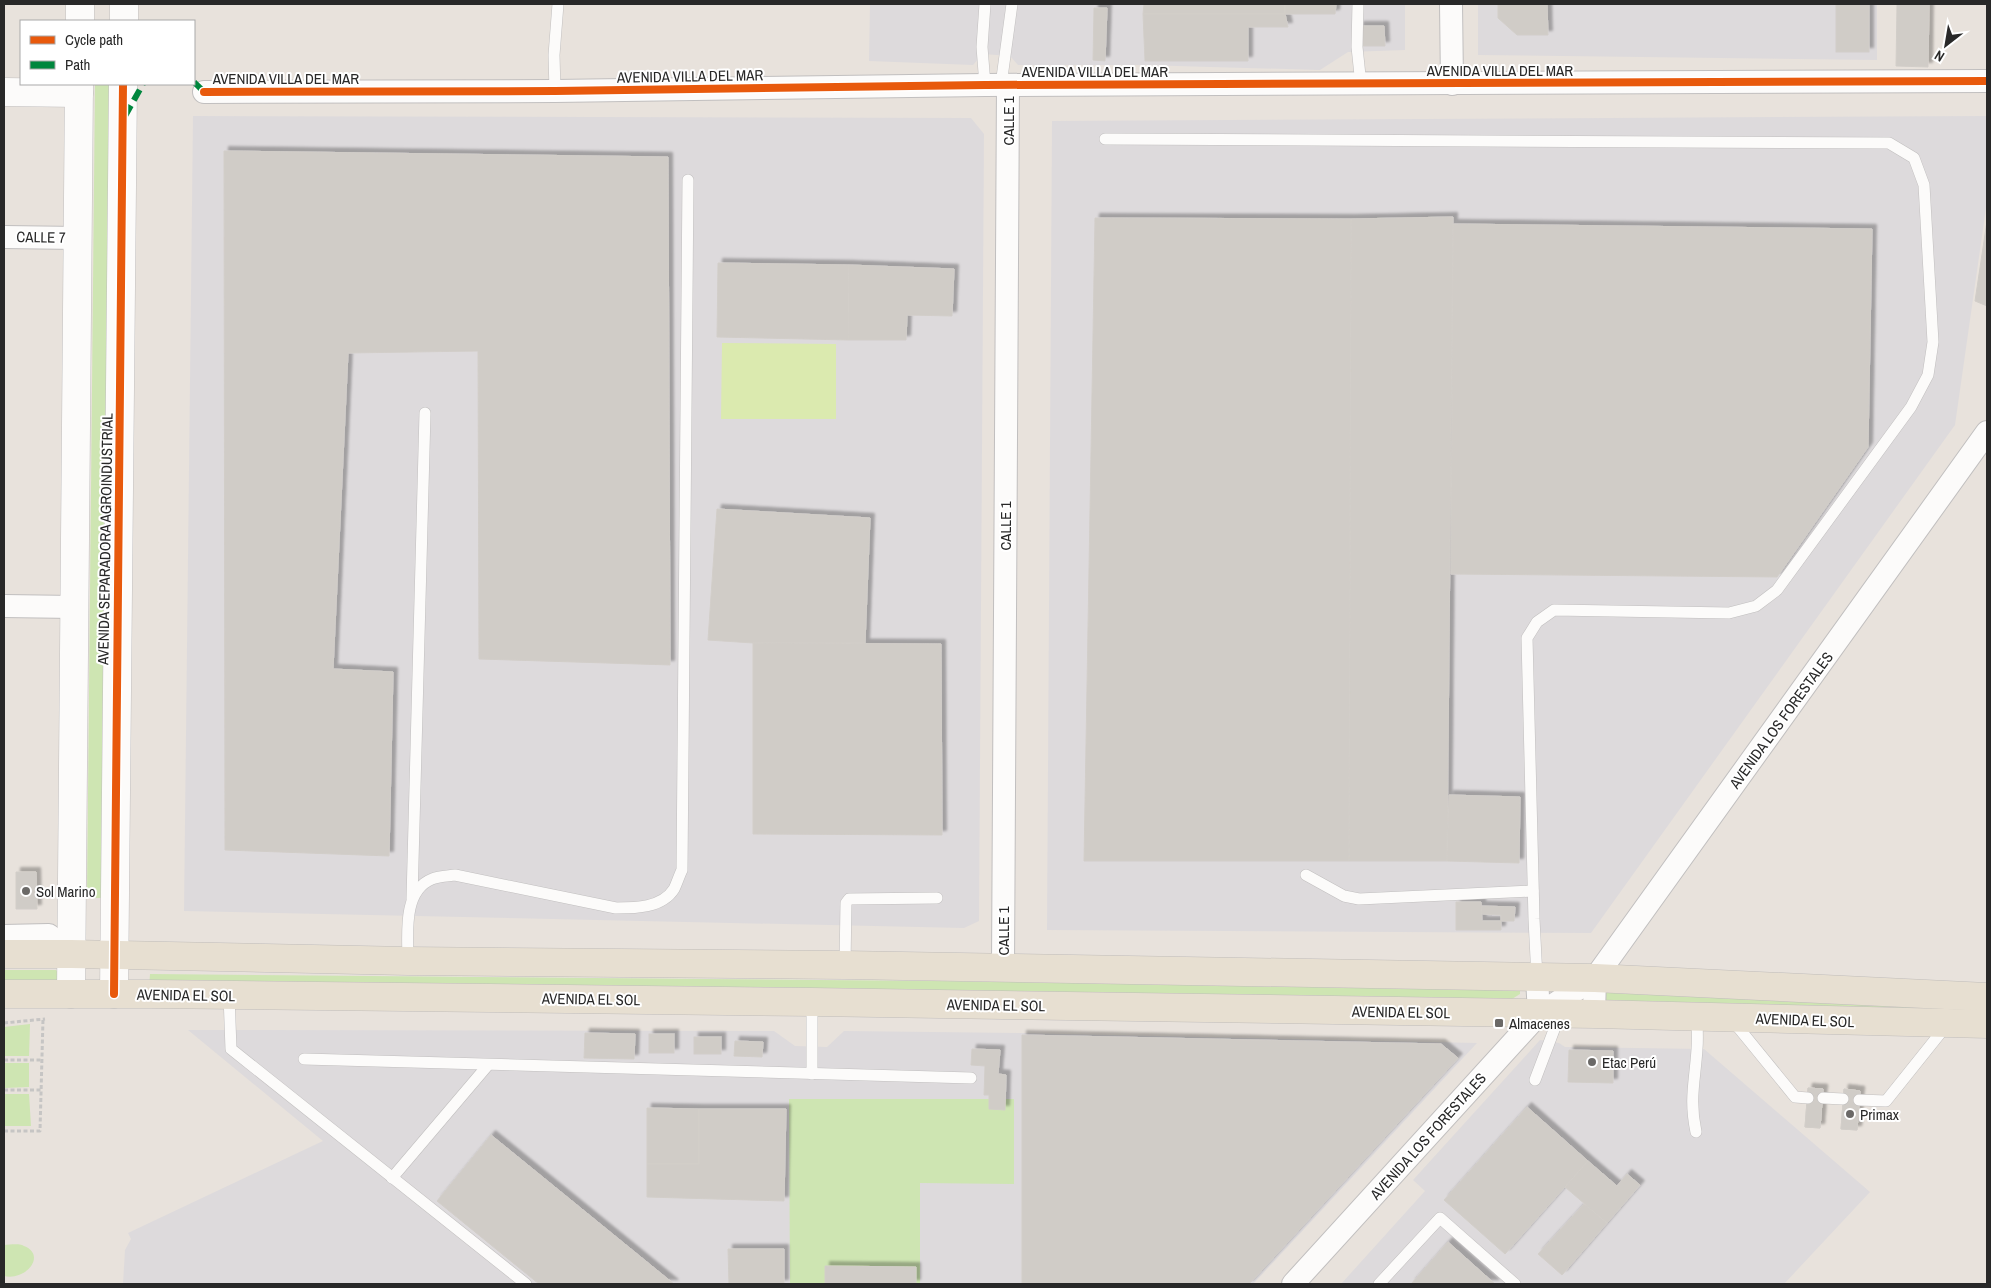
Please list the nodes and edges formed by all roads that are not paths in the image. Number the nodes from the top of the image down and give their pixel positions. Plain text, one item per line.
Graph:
1 (80, 4) edge
2 (124, 4) edge
3 (558, 4) edge
4 (985, 4) edge
5 (1012, 4) edge
6 (1358, 4) edge
7 (1451, 4) edge
8 (80, 20) edge
9 (124, 20) edge
10 (4, 77) edge
11 (20, 77) edge
12 (1987, 81) edge
13 (1452, 84) junction
14 (123, 85) edge
15 (998, 85) junction
16 (1361, 85) junction
17 (79, 88) edge
18 (555, 91) junction
19 (4, 92) edge
20 (204, 92) dead end
21 (1105, 139) dead end
22 (688, 180) dead end
23 (4, 237) edge
24 (78, 238) junction
25 (425, 413) dead end
26 (1987, 432) edge
27 (4, 606) edge
28 (74, 607) junction
29 (1306, 875) dead end
30 (1533, 890) junction
31 (937, 898) dead end
32 (412, 900) junction
33 (4, 936) edge
34 (4, 954) edge
35 (71, 954) junction
36 (114, 954) junction
37 (408, 961) junction
38 (845, 965) junction
39 (1003, 968) junction
40 (1537, 978) junction
41 (1595, 978) junction
42 (4, 994) edge
43 (71, 994) junction
44 (114, 994) junction
45 (229, 995) junction
46 (1987, 997) edge
47 (812, 1002) junction
48 (1549, 1014) junction
49 (1594, 1014) junction
50 (1697, 1017) junction
51 (1730, 1018) junction
52 (1948, 1024) junction
53 (1987, 1024) edge
54 (304, 1060) dead end
55 (488, 1065) junction
56 (812, 1074) junction
57 (971, 1078) dead end
58 (1536, 1080) dead end
59 (1808, 1098) dead end
60 (1822, 1098) dead end
61 (1843, 1099) dead end
62 (1859, 1100) dead end
63 (1696, 1132) dead end
64 (392, 1178) junction
65 (526, 1284) edge
66 (1293, 1284) edge
67 (1379, 1284) edge
68 (1515, 1284) edge

1 - 8 street
2 - 9 street
3 - 18 lane
4 - 15 lane
5 - 15 lane
6 - 16 lane
7 - 13 street
10 - 11 street
12 - 13 street, AVENIDA VILLA DEL MAR
13 - 16 street, AVENIDA VILLA DEL MAR
14 - 36 street, AVENIDA SEPARADORA AGROINDUSTRIAL
15 - 16 street, AVENIDA VILLA DEL MAR
15 - 18 street, AVENIDA VILLA DEL MAR
15 - 39 street, CALLE 1
17 - 19 street
17 - 24 street, AVENIDA SEPARADORA AGROINDUSTRIAL
18 - 20 street, AVENIDA VILLA DEL MAR
21 - 30 lane
22 - 32 lane
23 - 24 street, CALLE 7
24 - 28 street, AVENIDA SEPARADORA AGROINDUSTRIAL
25 - 32 lane
26 - 41 street, AVENIDA LOS FORESTALES
27 - 28 street
28 - 35 street, AVENIDA SEPARADORA AGROINDUSTRIAL
29 - 30 lane
30 - 40 lane
31 - 38 lane
32 - 37 lane
33 - 35 street
34 - 35 main road, AVENIDA EL SOL
35 - 36 main road, AVENIDA EL SOL
35 - 43 street, AVENIDA SEPARADORA AGROINDUSTRIAL
36 - 37 main road, AVENIDA EL SOL
36 - 44 street, AVENIDA SEPARADORA AGROINDUSTRIAL
37 - 38 main road, AVENIDA EL SOL
38 - 39 main road, AVENIDA EL SOL
39 - 40 main road, AVENIDA EL SOL
40 - 41 main road, AVENIDA EL SOL
40 - 48 street
41 - 46 main road, AVENIDA EL SOL
41 - 48 street, AVENIDA LOS FORESTALES
41 - 49 street
42 - 43 main road, AVENIDA EL SOL
43 - 44 main road, AVENIDA EL SOL
44 - 45 main road, AVENIDA EL SOL
45 - 47 main road, AVENIDA EL SOL
45 - 64 lane
47 - 48 main road, AVENIDA EL SOL
47 - 56 lane
48 - 49 main road, AVENIDA EL SOL
48 - 58 lane
48 - 66 street, AVENIDA LOS FORESTALES
49 - 50 main road, AVENIDA EL SOL
50 - 51 main road, AVENIDA EL SOL
50 - 63 lane
51 - 52 main road, AVENIDA EL SOL
51 - 59 lane
52 - 53 main road, AVENIDA EL SOL
52 - 62 lane
54 - 55 lane
55 - 56 lane
55 - 64 lane
56 - 57 lane
60 - 61 lane
64 - 65 lane
67 - 68 lane

